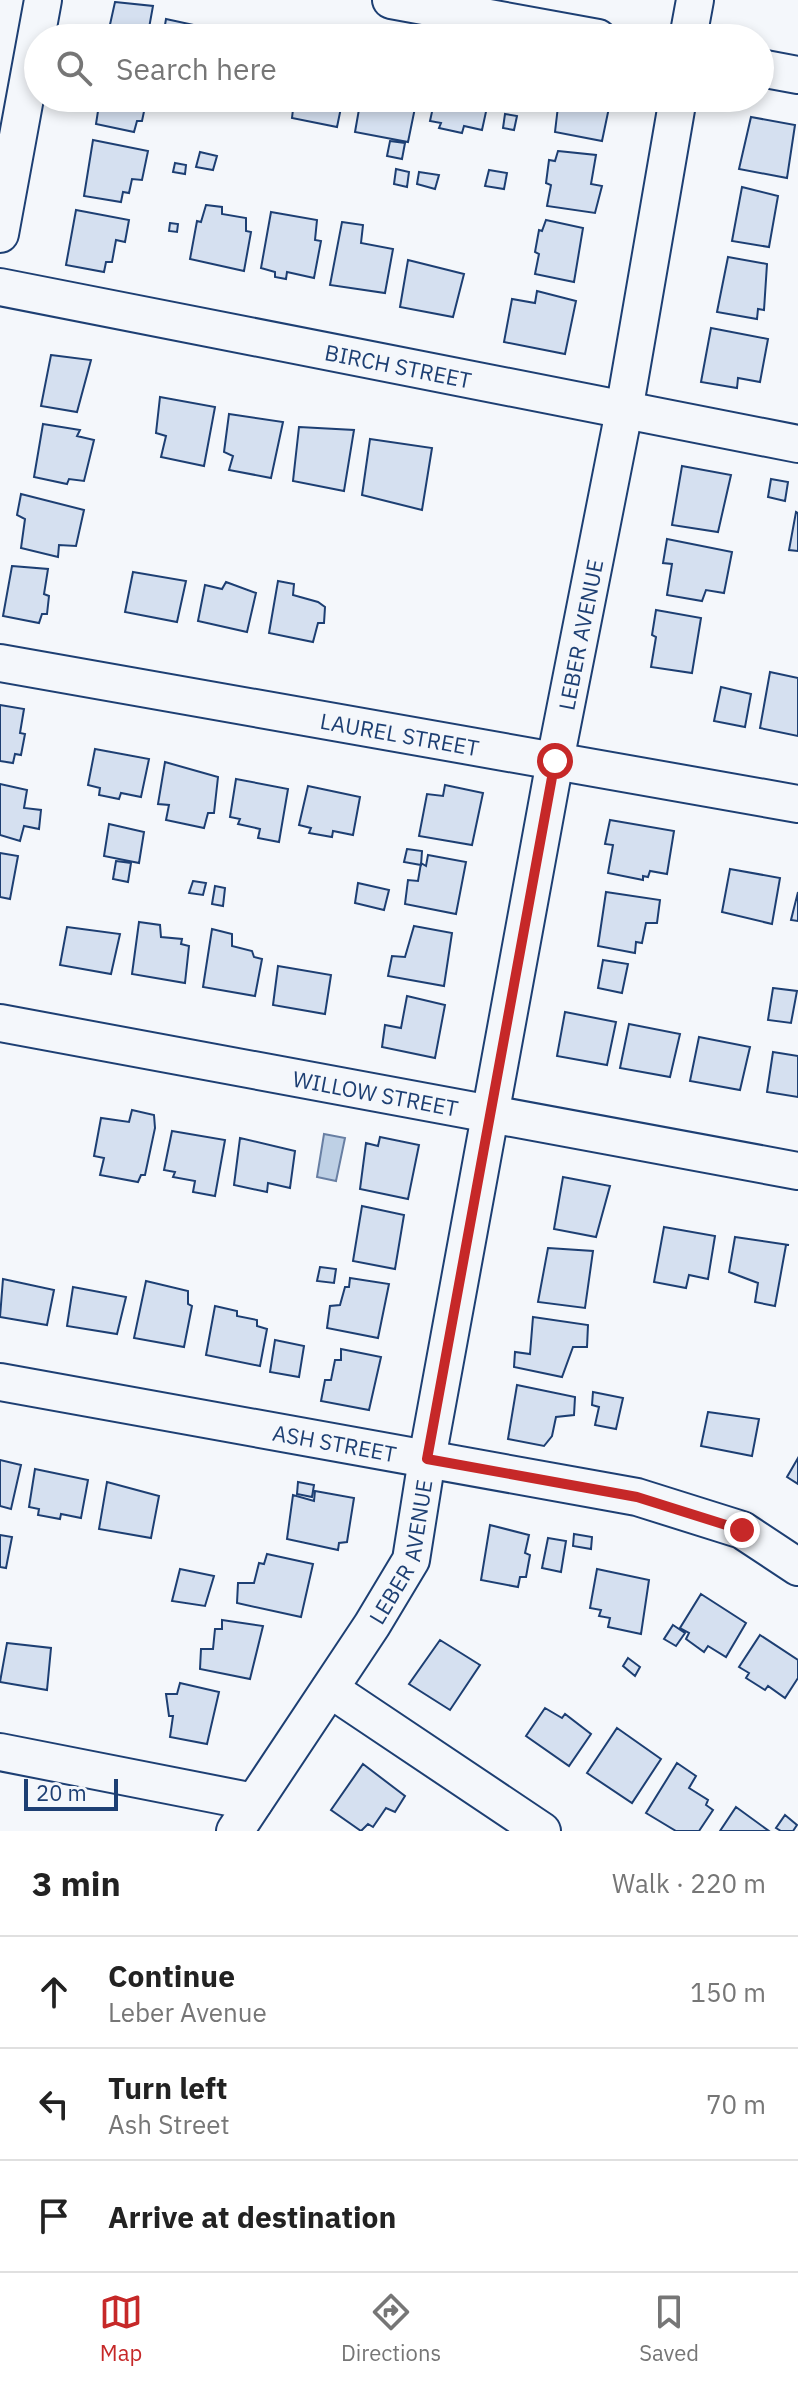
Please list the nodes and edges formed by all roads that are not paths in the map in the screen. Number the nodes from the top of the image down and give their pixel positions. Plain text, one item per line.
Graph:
1 (43, 0) edge
2 (391, 0) edge
3 (695, 0) edge
4 (39, 24) edge
5 (522, 24) edge
6 (691, 24) edge
7 (774, 71) edge
8 (798, 75) edge
9 (24, 103) edge
10 (676, 112) edge
11 (0, 234) edge
12 (0, 287) edge
13 (624, 411) junction
14 (798, 444) edge
15 (0, 663) edge
16 (555, 761) junction
17 (798, 804) edge
18 (0, 1023) edge
19 (491, 1113) junction
20 (798, 1171) edge
21 (0, 1382) edge
22 (427, 1459) junction
23 (798, 1567) edge
24 (330, 1689) junction
25 (0, 1752) edge
26 (244, 1817) edge
27 (542, 1831) edge

1 - 4 street
2 - 5 street
3 - 6 street
7 - 8 street
9 - 11 street
10 - 13 street, LEBER AVENUE
12 - 13 street, BIRCH STREET
13 - 14 street, BIRCH STREET
13 - 16 street, LEBER AVENUE
15 - 16 street, LAUREL STREET
16 - 17 street, LAUREL STREET
16 - 19 street, LEBER AVENUE
18 - 19 street, WILLOW STREET
19 - 20 street, WILLOW STREET
19 - 22 street, LEBER AVENUE
21 - 22 street, ASH STREET
22 - 23 street, ASH STREET
22 - 24 street, LEBER AVENUE
24 - 26 street, LEBER AVENUE
24 - 27 street
25 - 26 street

